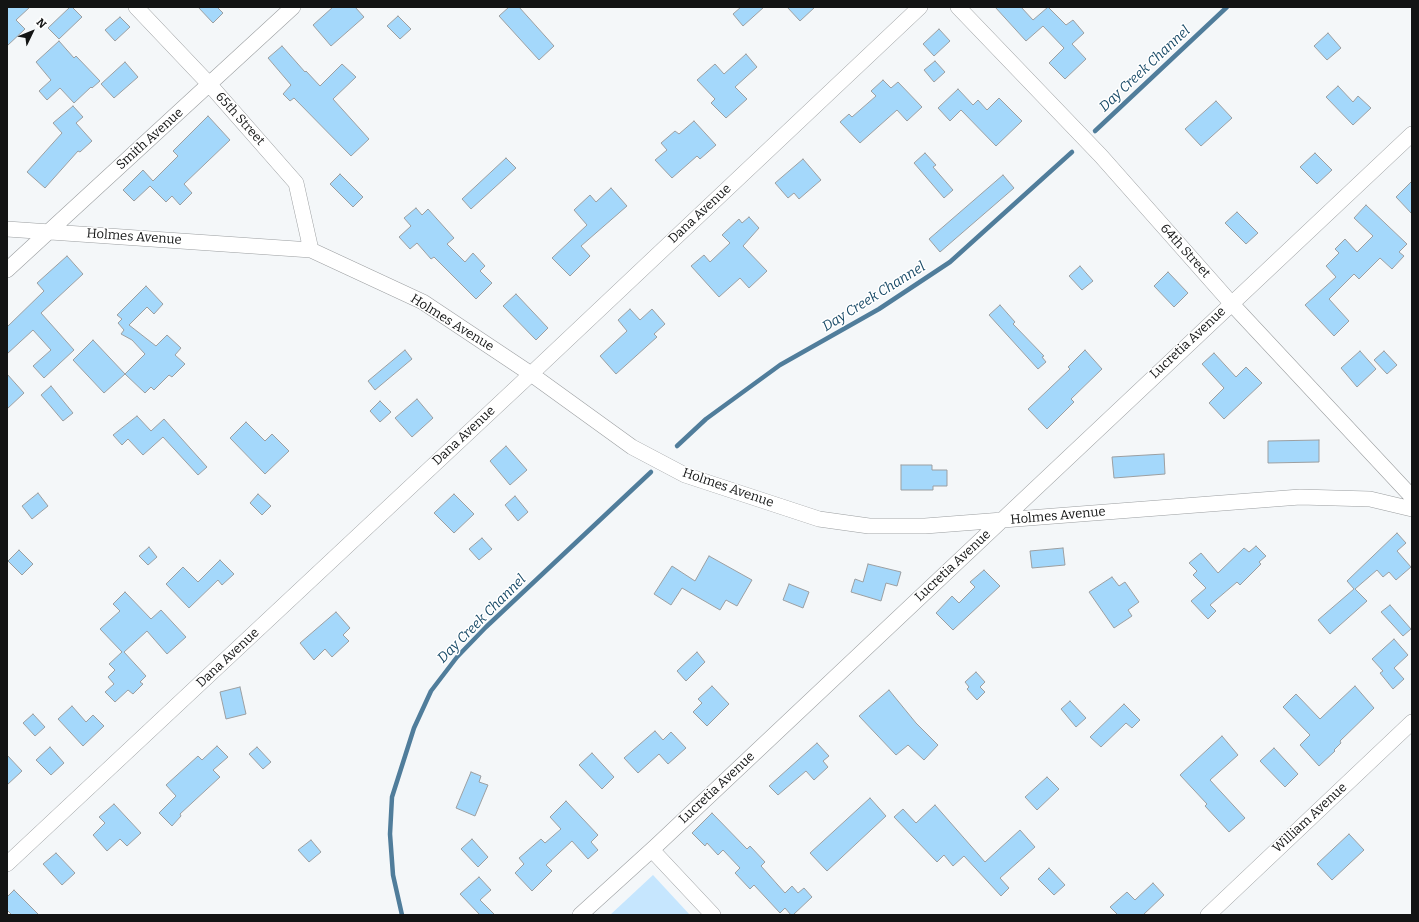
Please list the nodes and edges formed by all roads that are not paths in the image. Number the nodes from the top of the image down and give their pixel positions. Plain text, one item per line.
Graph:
1 (136, 7) edge
2 (293, 7) edge
3 (920, 7) edge
4 (958, 7) edge
5 (210, 85) junction
6 (1412, 134) edge
7 (7, 229) edge
8 (49, 230) junction
9 (311, 250) junction
10 (7, 270) edge
11 (1231, 303) junction
12 (531, 374) junction
13 (1412, 497) edge
14 (1412, 508) edge
15 (1000, 521) junction
16 (1412, 722) edge
17 (652, 850) junction
18 (7, 864) edge
19 (580, 915) edge
20 (713, 915) edge
21 (1208, 915) edge

1 - 5 street, 65th Street
2 - 5 street, Smith Avenue
3 - 12 street, Dana Avenue
4 - 11 street, 64th Street
5 - 8 street, Smith Avenue
5 - 9 street, 65th Street
6 - 11 street, Lucretia Avenue
7 - 8 street, Holmes Avenue
8 - 9 street, Holmes Avenue
8 - 10 street, Smith Avenue
9 - 12 street, Holmes Avenue
11 - 13 street, 64th Street
11 - 15 street, Lucretia Avenue
12 - 15 street, Holmes Avenue
12 - 18 street, Dana Avenue
14 - 15 street, Holmes Avenue
15 - 17 street, Lucretia Avenue
16 - 21 street, William Avenue
17 - 19 street, Lucretia Avenue
17 - 20 street

